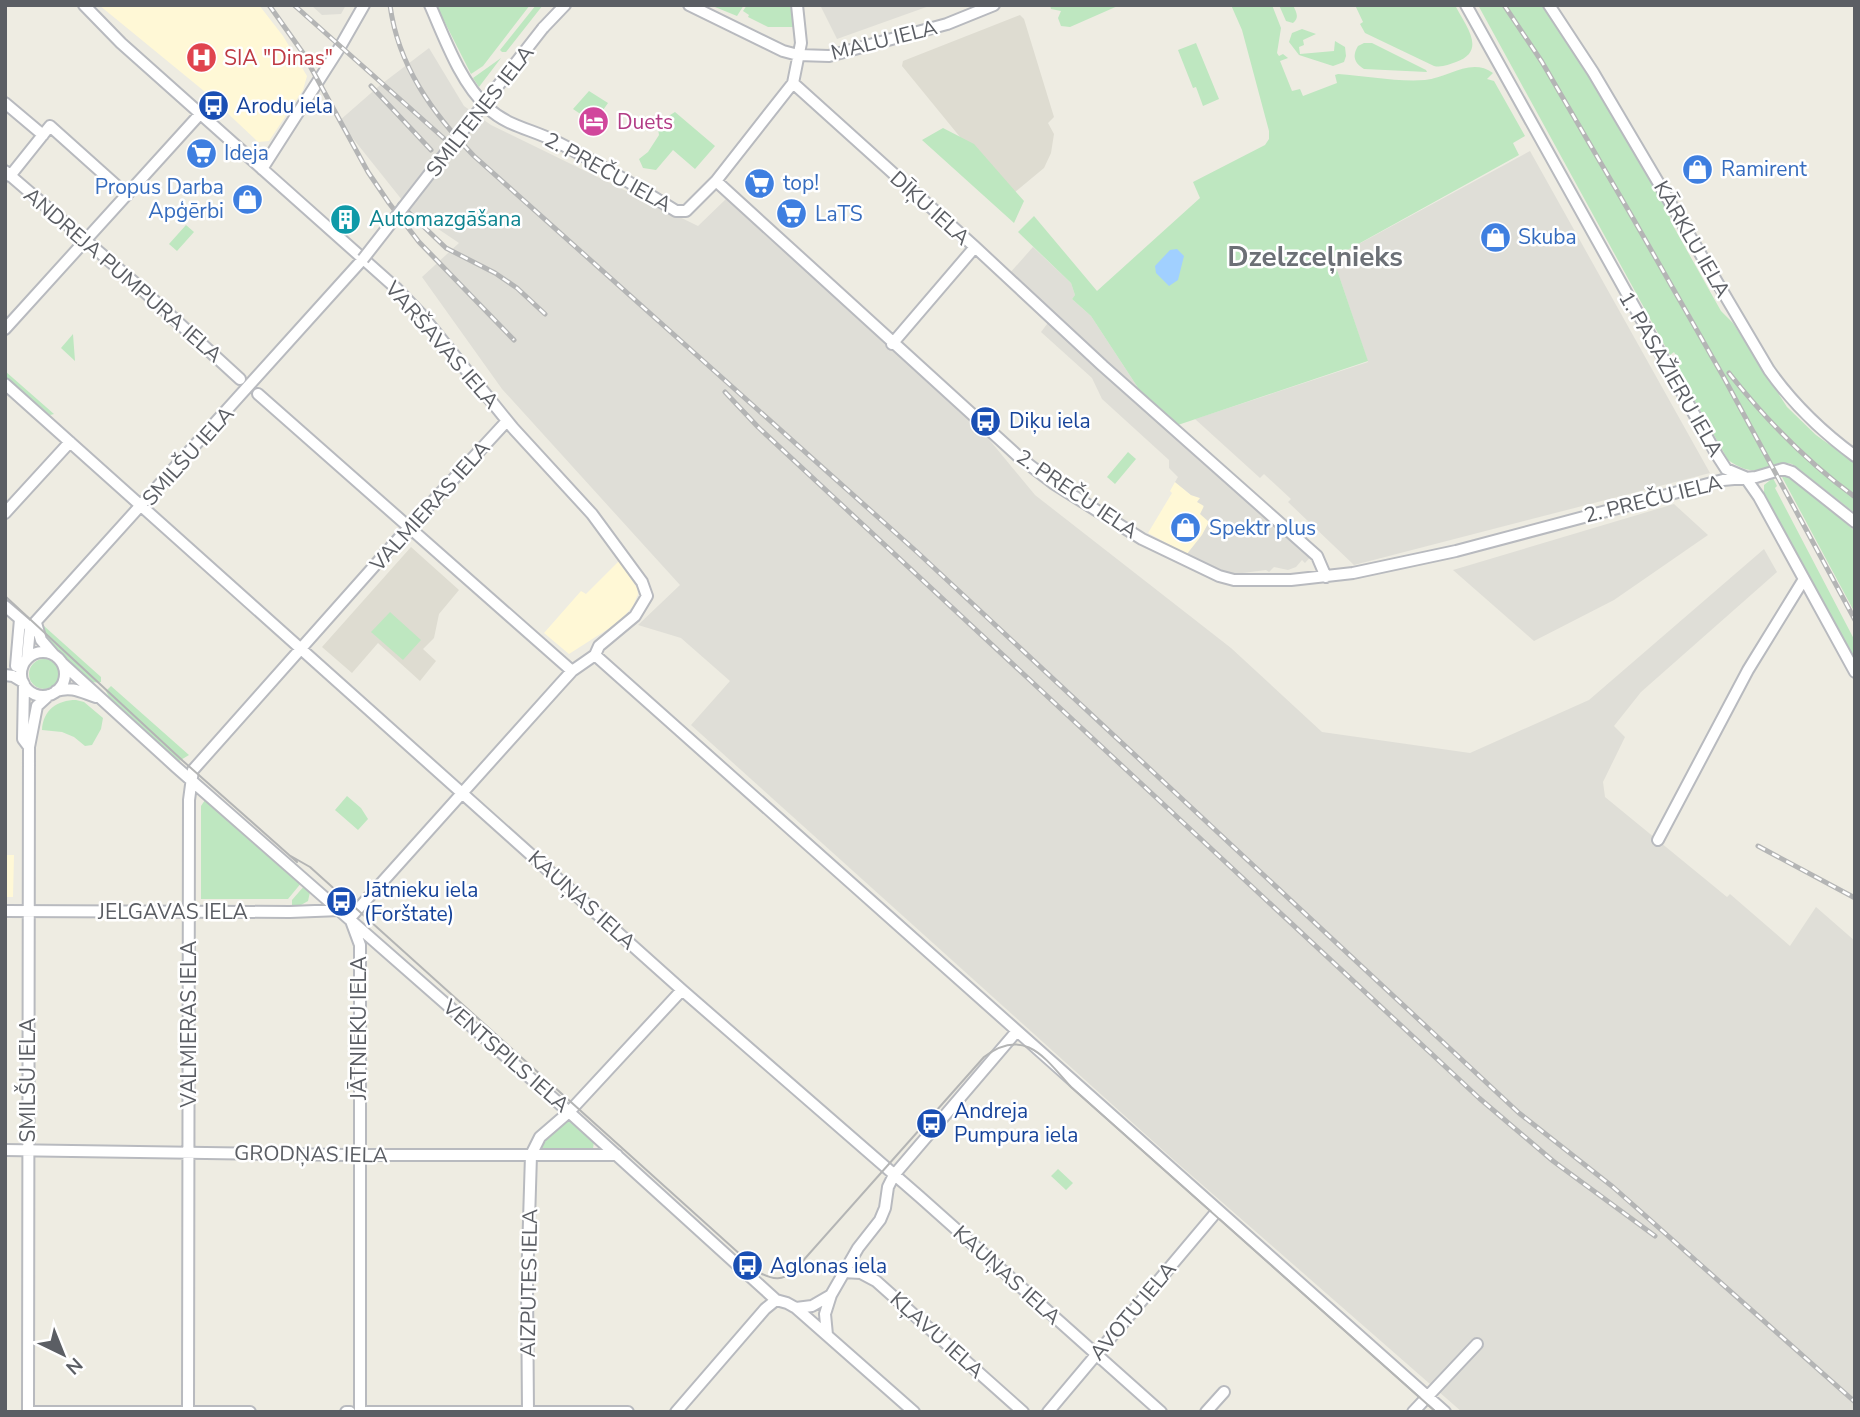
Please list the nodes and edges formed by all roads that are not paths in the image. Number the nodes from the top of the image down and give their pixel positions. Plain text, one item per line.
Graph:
1 (84, 5) edge
2 (364, 5) edge
3 (430, 5) edge
4 (565, 5) edge
5 (573, 5) edge
6 (689, 5) edge
7 (797, 5) edge
8 (994, 5) edge
9 (1466, 5) edge
10 (1549, 5) edge
11 (557, 10) edge
12 (798, 55) junction
13 (793, 83) junction
14 (5, 103) edge
15 (200, 114) junction
16 (43, 135) junction
17 (262, 169) junction
18 (8, 174) edge
19 (716, 181) junction
20 (127, 195) junction
21 (84, 241) junction
22 (975, 247) junction
23 (363, 259) junction
24 (5, 329) edge
25 (892, 344) junction
26 (240, 379) dead end
27 (5, 384) edge
28 (258, 394) dead end
29 (507, 421) junction
30 (70, 442) junction
31 (1855, 456) edge
32 (1745, 477) junction
33 (142, 507) junction
34 (5, 513) edge
35 (1855, 522) edge
36 (409, 528) junction
37 (1326, 578) junction
38 (1804, 579) junction
39 (5, 606) edge
40 (20, 619) junction
41 (33, 626) junction
42 (301, 649) junction
43 (595, 655) junction
44 (58, 659) junction
45 (18, 664) edge
46 (572, 671) junction
47 (1855, 672) edge
48 (5, 675) edge
49 (24, 683) junction
50 (52, 693) junction
51 (98, 698) junction
52 (29, 747) junction
53 (192, 780) junction
54 (463, 792) junction
55 (1658, 840) dead end
56 (5, 911) edge
57 (29, 911) junction
58 (189, 912) junction
59 (345, 914) junction
60 (681, 990) junction
61 (1017, 1031) junction
62 (569, 1112) junction
63 (5, 1150) edge
64 (28, 1151) junction
65 (189, 1152) junction
66 (359, 1154) junction
67 (531, 1155) junction
68 (617, 1155) junction
69 (894, 1175) junction
70 (1218, 1210) junction
71 (843, 1272) junction
72 (831, 1295) junction
73 (776, 1300) junction
74 (796, 1308) junction
75 (827, 1335) junction
76 (1477, 1344) dead end
77 (1096, 1354) junction
78 (1224, 1392) dead end
79 (1427, 1396) junction
80 (188, 1411) edge
81 (30, 1412) edge
82 (250, 1412) edge
83 (359, 1412) edge
84 (366, 1412) edge
85 (528, 1412) edge
86 (628, 1412) edge
87 (676, 1412) edge
88 (914, 1412) edge
89 (1023, 1412) edge
90 (1048, 1412) edge
91 (1161, 1412) edge
92 (1206, 1412) edge
93 (1413, 1412) edge
94 (1445, 1412) edge

1 - 15 street, VARŠAVAS IELA
2 - 17 street
3 - 19 street, 2. PREČU IELA
4 - 11 street, SMILTENES IELA
5 - 11 street, SMILTENES IELA
6 - 12 street
7 - 12 street
8 - 12 street, MALU IELA
9 - 32 street, 1. PASAŽIERU IELA
10 - 31 street, KĀRKLU IELA
11 - 23 street, SMILTENES IELA, bridge
12 - 13 street
13 - 19 street
13 - 22 street, DĪĶU IELA
14 - 16 street
15 - 17 street, VARŠAVAS IELA
15 - 20 street
16 - 18 street
16 - 20 street
17 - 23 street, VARŠAVAS IELA
18 - 21 street, ANDREJA PUMPURA IELA
19 - 25 street, 2. PREČU IELA
20 - 21 street
21 - 24 street
21 - 26 street, ANDREJA PUMPURA IELA
22 - 25 street, DĪĶU IELA
22 - 37 street
23 - 29 street, VARŠAVAS IELA
23 - 33 street, SMILŠU IELA
25 - 37 street, 2. PREČU IELA
27 - 30 street, KAUŅAS IELA
28 - 36 street
29 - 36 street, VALMIERAS IELA
29 - 43 street, VARŠAVAS IELA
30 - 33 street, KAUŅAS IELA
30 - 34 street
32 - 35 street, 2. PREČU IELA
32 - 37 street, 2. PREČU IELA
32 - 38 street, 1. PASAŽIERU IELA
33 - 41 street, SMILŠU IELA
33 - 42 street, KAUŅAS IELA
36 - 42 street, VALMIERAS IELA
36 - 46 street
38 - 47 street, 1. PASAŽIERU IELA
38 - 55 street
39 - 40 street
40 - 41 street
40 - 45 street
41 - 44 street
41 - 45 street
42 - 53 street, VALMIERAS IELA
42 - 54 street, KAUŅAS IELA
43 - 46 street
43 - 61 street
44 - 45 street
44 - 50 street
44 - 51 street, VENTSPILS IELA
45 - 49 street
46 - 54 street
48 - 49 street
49 - 50 street
49 - 52 street, SMILŠU IELA
50 - 51 street, VENTSPILS IELA
50 - 52 street, SMILŠU IELA
51 - 53 street, VENTSPILS IELA
52 - 57 street, SMILŠU IELA
53 - 58 street, VALMIERAS IELA
53 - 59 street, VENTSPILS IELA
54 - 59 street
54 - 60 street, KAUŅAS IELA
56 - 57 street, JELGAVAS IELA
57 - 58 street, JELGAVAS IELA
57 - 64 street, SMILŠU IELA
58 - 59 street, JELGAVAS IELA
58 - 65 street, VALMIERAS IELA
59 - 62 street, VENTSPILS IELA
59 - 66 street, JĀTNIEKU IELA
60 - 62 street
60 - 69 street, KAUŅAS IELA
61 - 69 street
61 - 70 street
62 - 67 street
62 - 68 street, VENTSPILS IELA
63 - 64 street, GRODŅAS IELA
64 - 65 street, GRODŅAS IELA
64 - 81 street, SMILŠU IELA
65 - 66 street, GRODŅAS IELA
65 - 80 street, VALMIERAS IELA
66 - 67 street, GRODŅAS IELA
66 - 83 street, JĀTNIEKU IELA
67 - 68 street, GRODŅAS IELA
67 - 85 street, AIZPUTES IELA
68 - 73 street, VENTSPILS IELA
69 - 71 street
69 - 77 street, KAUŅAS IELA
70 - 77 street, AVOTU IELA
70 - 79 street
71 - 72 street
71 - 89 street, KĻAVU IELA
72 - 74 street
72 - 75 street
73 - 74 street, VENTSPILS IELA
73 - 87 street
74 - 75 street, VENTSPILS IELA
75 - 88 street, VENTSPILS IELA
76 - 79 street
77 - 90 street, AVOTU IELA
77 - 91 street, KAUŅAS IELA
78 - 92 street
79 - 93 street
79 - 94 street
80 - 81 street
80 - 82 street
84 - 85 street
85 - 86 street

